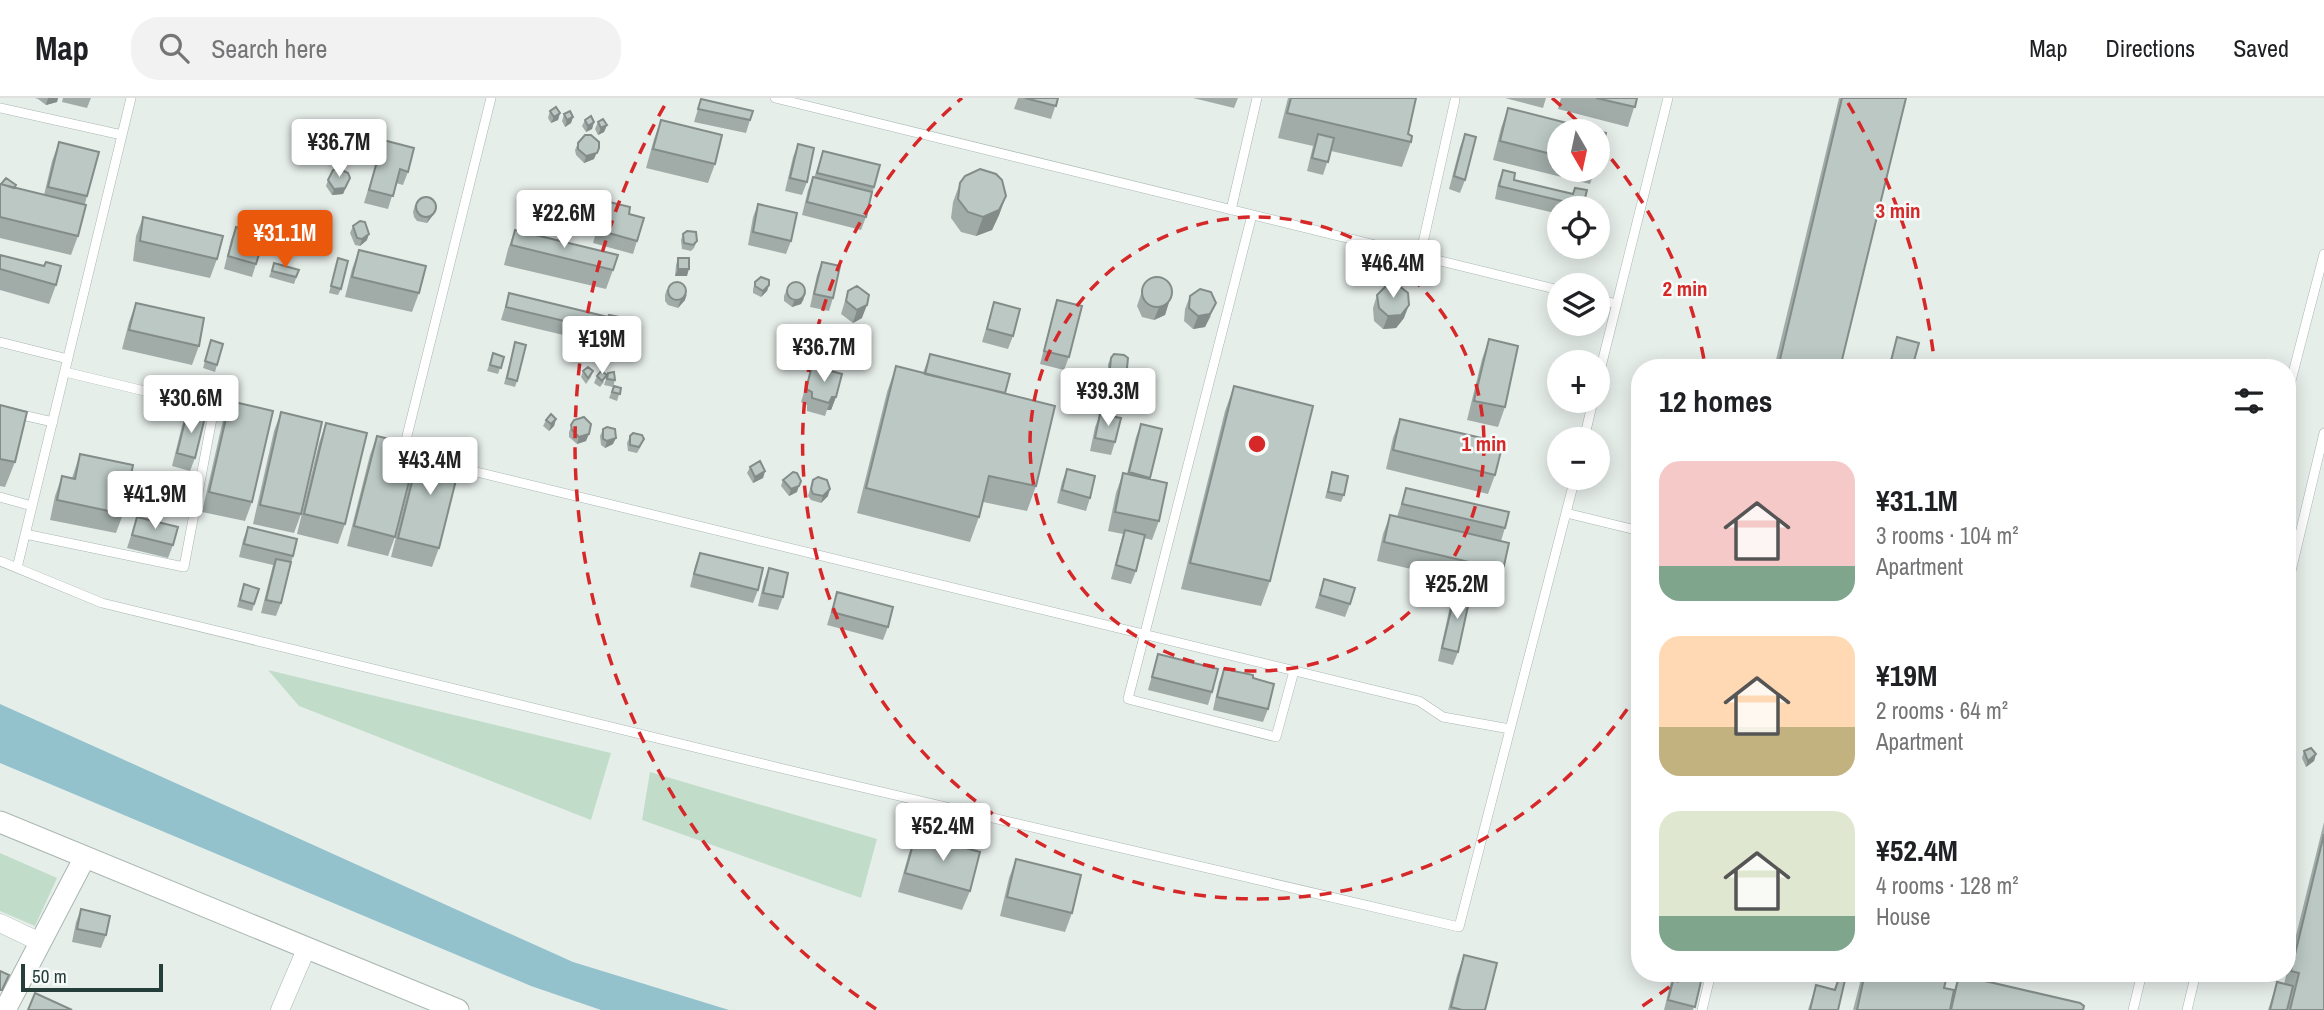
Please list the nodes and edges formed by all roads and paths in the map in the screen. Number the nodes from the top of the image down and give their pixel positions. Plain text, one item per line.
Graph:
1 (131, 98) edge
2 (491, 98) edge
3 (775, 98) edge
4 (1257, 98) edge
5 (1668, 98) edge
6 (1455, 100) dead end
7 (0, 108) edge
8 (122, 135) junction
9 (1231, 210) junction
10 (1252, 215) junction
11 (2324, 254) edge
12 (1420, 256) junction
13 (1547, 287) edge
14 (1610, 302) edge
15 (1616, 304) junction
16 (0, 342) edge
17 (1605, 350) edge
18 (68, 359) junction
19 (2296, 361) edge
20 (65, 372) junction
21 (215, 408) junction
22 (0, 410) edge
23 (241, 414) edge
24 (53, 422) junction
25 (2324, 433) edge
26 (389, 450) edge
27 (402, 454) junction
28 (416, 457) edge
29 (443, 463) edge
30 (1572, 490) edge
31 (0, 497) edge
32 (32, 506) junction
33 (1566, 513) junction
34 (1631, 529) edge
35 (25, 534) junction
36 (2296, 550) edge
37 (0, 561) edge
38 (17, 568) junction
39 (1143, 634) junction
40 (1294, 671) junction
41 (1510, 729) junction
42 (0, 822) edge
43 (85, 857) junction
44 (0, 923) edge
45 (40, 942) junction
46 (307, 947) junction
47 (1709, 982) edge
48 (2140, 982) edge
49 (2194, 982) edge
50 (5, 1010) edge
51 (280, 1010) edge
52 (458, 1010) edge
53 (1702, 1010) edge
54 (2133, 1010) edge
55 (2187, 1010) edge

1 - 8 lane
2 - 27 lane
3 - 9 lane
4 - 9 lane
5 - 15 lane
6 - 12 lane
7 - 8 lane
8 - 18 lane
9 - 10 lane
10 - 12 lane
10 - 39 lane
11 - 19 lane
12 - 13 lane
14 - 15 lane
15 - 17 lane
16 - 18 lane
18 - 20 lane
20 - 21 lane
20 - 24 lane
21 - 23 lane
21 - 35 lane
22 - 24 lane
24 - 32 lane
25 - 36 lane
26 - 27 lane
27 - 28 lane
29 - 39 lane
30 - 33 lane
31 - 32 lane
32 - 35 lane
33 - 34 lane
33 - 41 lane
35 - 38 lane
37 - 38 lane
38 - 41 lane
39 - 40 lane
39 - 40 lane
40 - 41 lane
42 - 43 street
43 - 45 street
43 - 46 street
44 - 45 street
45 - 50 street
46 - 51 street
46 - 52 street
47 - 53 lane
48 - 54 lane
49 - 55 lane

